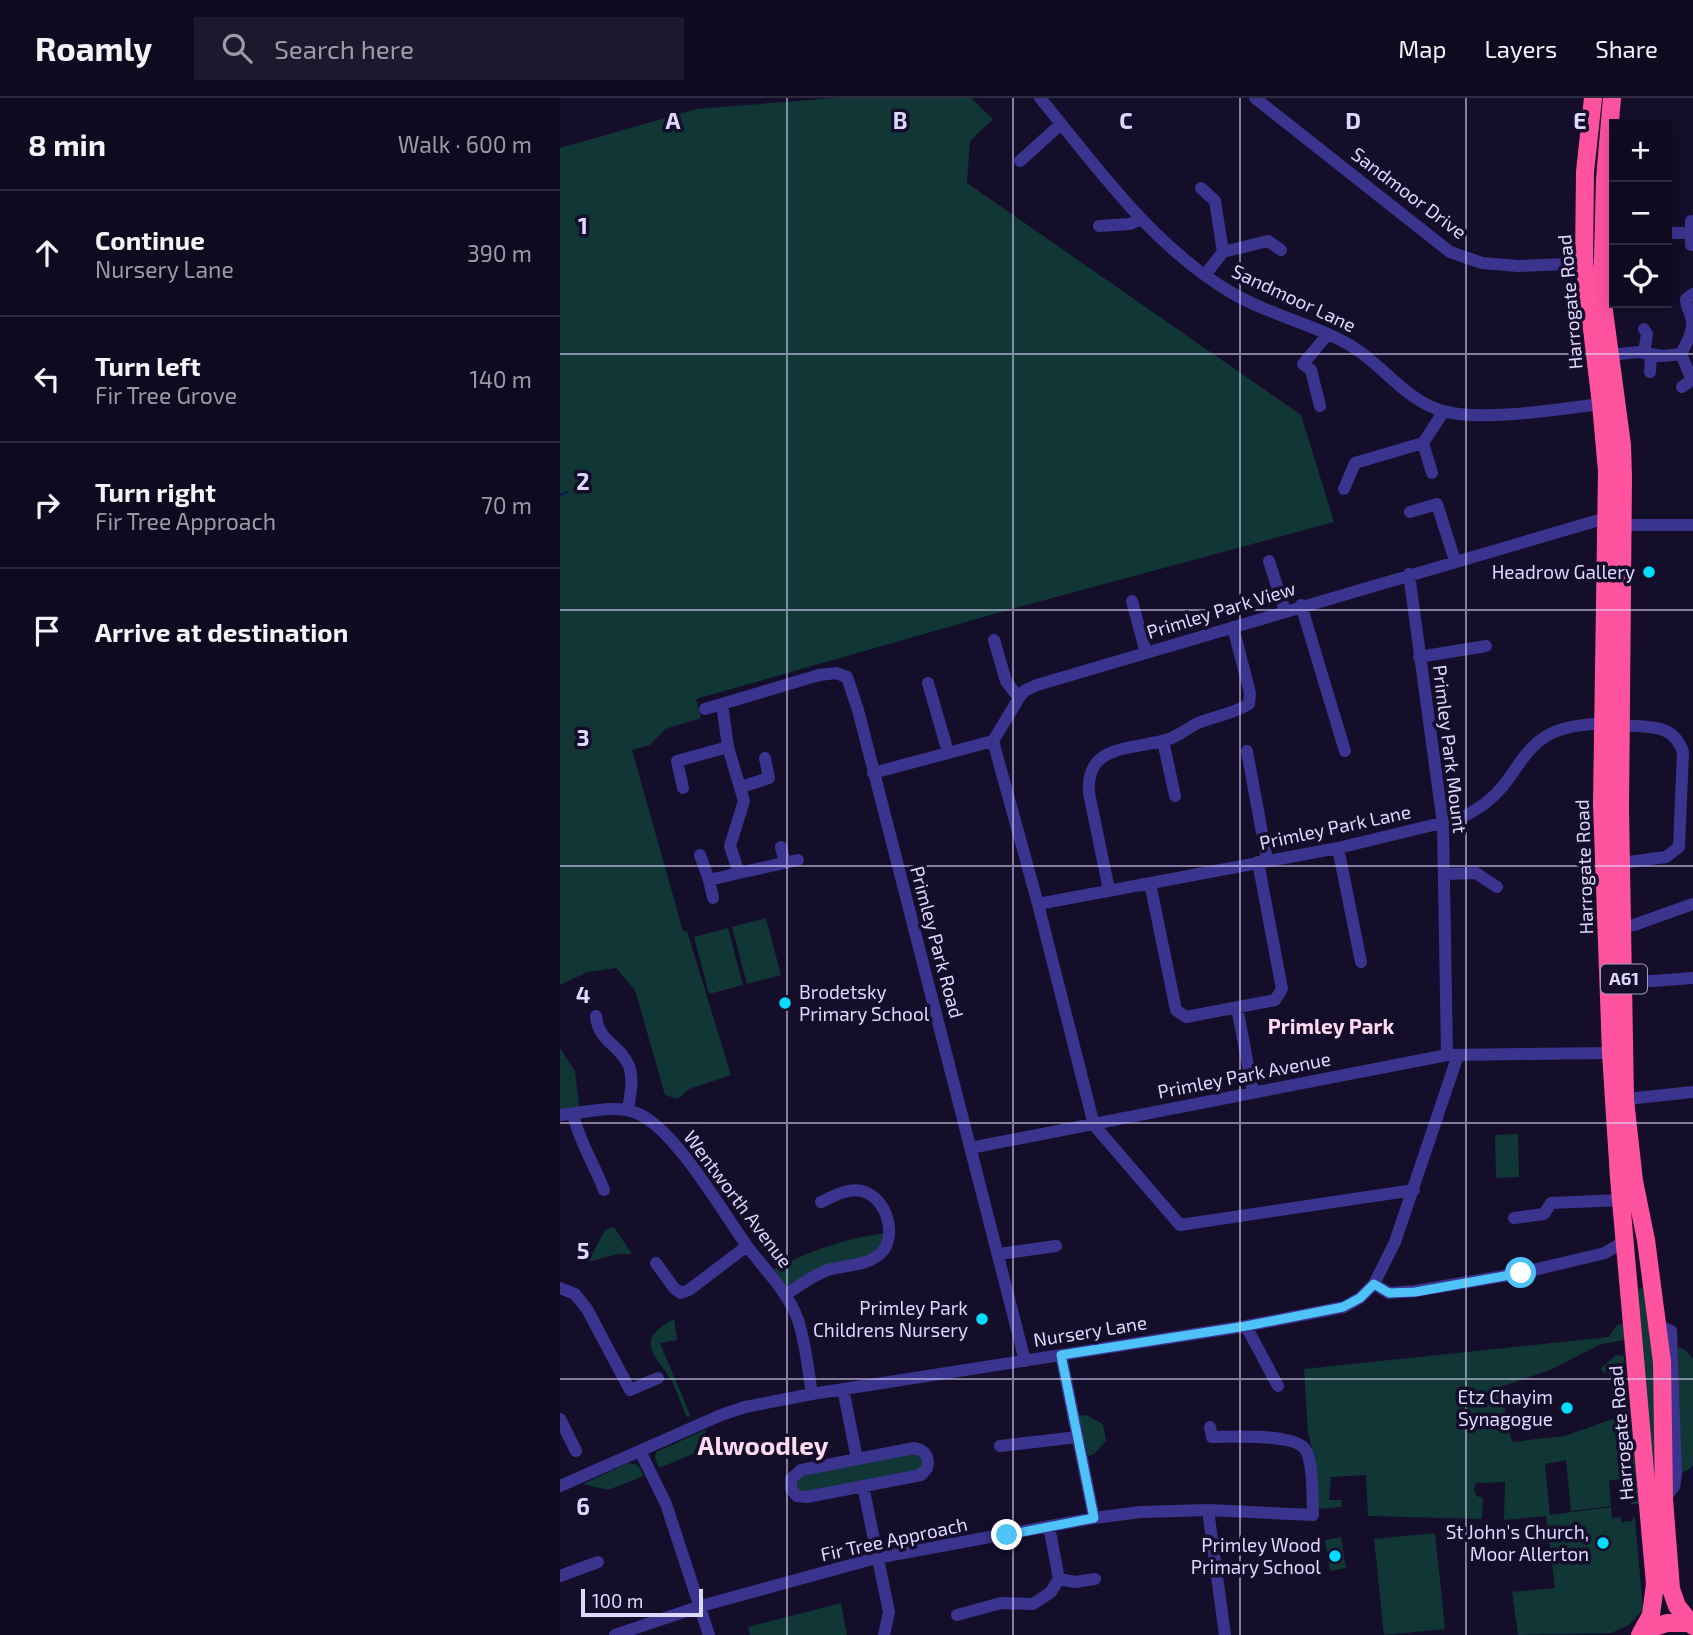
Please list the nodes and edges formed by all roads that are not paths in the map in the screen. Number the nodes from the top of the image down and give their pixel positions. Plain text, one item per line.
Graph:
1 (1040, 98) edge
2 (1255, 98) edge
3 (1593, 98) edge
4 (1612, 98) edge
5 (1061, 124) junction
6 (1020, 161) dead end
7 (1610, 182) edge
8 (1201, 188) dead end
9 (1141, 219) junction
10 (1609, 224) edge
11 (1099, 226) dead end
12 (1672, 233) edge
13 (1691, 233) edge
14 (1281, 250) dead end
15 (1223, 252) junction
16 (1593, 263) junction
17 (1205, 275) junction
18 (1693, 293) edge
19 (1644, 328) dead end
20 (1692, 333) edge
21 (1328, 334) junction
22 (1685, 349) junction
23 (1647, 353) junction
24 (1608, 355) junction
25 (1650, 372) dead end
26 (1689, 382) edge
27 (1601, 404) junction
28 (1320, 406) dead end
29 (1444, 411) junction
30 (1423, 443) junction
31 (1622, 452) junction
32 (1432, 473) dead end
33 (1344, 489) dead end
34 (1410, 512) dead end
35 (1606, 518) junction
36 (1624, 525) junction
37 (1693, 525) edge
38 (1624, 559) junction
39 (1269, 561) dead end
40 (1455, 561) junction
41 (1409, 574) junction
42 (1132, 601) dead end
43 (1605, 604) junction
44 (1301, 606) junction
45 (1285, 611) junction
46 (1233, 627) junction
47 (993, 640) dead end
48 (1486, 646) dead end
49 (1146, 653) junction
50 (1419, 657) junction
51 (928, 683) dead end
52 (1019, 698) junction
53 (722, 704) junction
54 (705, 709) dead end
55 (1613, 724) junction
56 (993, 741) junction
57 (1163, 741) junction
58 (728, 747) junction
59 (1247, 751) dead end
60 (1345, 751) dead end
61 (948, 752) junction
62 (765, 758) dead end
63 (873, 773) junction
64 (741, 786) junction
65 (683, 788) dead end
66 (1175, 796) dead end
67 (1443, 824) junction
68 (781, 846) dead end
69 (1338, 848) junction
70 (700, 855) dead end
71 (798, 860) dead end
72 (1262, 861) junction
73 (785, 863) junction
74 (1621, 863) junction
75 (738, 873) junction
76 (1444, 874) junction
77 (709, 880) junction
78 (1150, 883) junction
79 (1497, 887) dead end
80 (1109, 890) junction
81 (713, 898) dead end
82 (1038, 904) junction
83 (1693, 904) edge
84 (1615, 928) junction
85 (1361, 962) dead end
86 (1693, 978) edge
87 (1624, 983) junction
88 (1237, 1007) junction
89 (596, 1016) dead end
90 (1611, 1053) junction
91 (1453, 1055) junction
92 (1253, 1092) junction
93 (1693, 1092) edge
94 (1619, 1100) junction
95 (628, 1110) junction
96 (567, 1114) edge
97 (1094, 1125) junction
98 (970, 1148) junction
99 (604, 1190) dead end
100 (1414, 1190) junction
101 (1629, 1199) junction
102 (821, 1202) dead end
103 (1514, 1218) dead end
104 (1624, 1234) junction
105 (1056, 1246) dead end
106 (747, 1247) junction
107 (999, 1254) junction
108 (656, 1263) dead end
109 (1650, 1271) junction
110 (1628, 1280) junction
111 (1374, 1284) junction
112 (560, 1288) edge
113 (785, 1295) junction
114 (1246, 1326) junction
115 (1061, 1355) junction
116 (1025, 1361) junction
117 (658, 1378) dead end
118 (1278, 1386) dead end
119 (843, 1389) junction
120 (812, 1394) junction
121 (560, 1419) edge
122 (1210, 1427) dead end
123 (1078, 1437) junction
124 (1000, 1446) dead end
125 (576, 1451) dead end
126 (640, 1451) junction
127 (857, 1459) junction
128 (560, 1486) edge
129 (863, 1486) junction
130 (1208, 1510) junction
131 (1094, 1518) junction
132 (1049, 1527) junction
133 (876, 1558) junction
134 (598, 1562) dead end
135 (560, 1576) edge
136 (1059, 1578) junction
137 (1095, 1578) dead end
138 (701, 1606) junction
139 (957, 1615) dead end
140 (1692, 1624) edge
141 (1640, 1634) edge
142 (615, 1635) edge
143 (709, 1635) edge
144 (884, 1635) edge
145 (1225, 1635) edge

1 - 5 street, Sandmoor Lane
2 - 16 street, Sandmoor Drive
3 - 16 highway, Harrogate Road / A61
4 - 7 highway, Harrogate Road / A61
5 - 6 street
5 - 9 street, Sandmoor Lane
8 - 15 street
9 - 11 street
9 - 17 street, Sandmoor Lane
10 - 16 highway, Harrogate Road / A61
12 - 13 street
14 - 15 street
15 - 17 street
16 - 24 highway, Harrogate Road / A61
16 - 27 highway, Harrogate Road / A61
17 - 21 street, Sandmoor Lane
18 - 20 street
19 - 23 street
20 - 22 street
21 - 28 street
21 - 29 street, Sandmoor Lane
22 - 23 street
22 - 26 street
23 - 24 street
23 - 25 street
24 - 31 highway, Harrogate Road / A61
27 - 29 street, Sandmoor Lane
27 - 35 highway, Harrogate Road / A61
29 - 30 street
30 - 32 street
30 - 33 street
31 - 35 highway
31 - 36 highway, Harrogate Road / A61
34 - 40 street
35 - 40 street, Primley Park View
35 - 43 highway, Harrogate Road / A61
36 - 37 street
36 - 38 highway, Harrogate Road / A61
38 - 43 highway
38 - 55 highway, Harrogate Road / A61
39 - 45 street
40 - 41 street, Primley Park View
41 - 44 street, Primley Park View
41 - 50 street, Primley Park Mount
42 - 49 street
43 - 55 highway, Harrogate Road / A61
44 - 45 street, Primley Park View
44 - 60 street
45 - 46 street, Primley Park View
46 - 49 street, Primley Park View
46 - 57 street
47 - 52 street
48 - 50 street
49 - 52 street, Primley Park View
50 - 67 street, Primley Park Mount
51 - 61 street
52 - 56 street, Primley Park View
53 - 54 street, Primley Park Road
53 - 58 street
53 - 63 street, Primley Park Road
55 - 67 street, Primley Park Lane
55 - 74 highway, Harrogate Road / A61
55 - 74 street, Primley Park Lane
55 - 84 highway, Harrogate Road / A61
56 - 61 street
56 - 82 street
57 - 66 street
57 - 80 street
58 - 64 street
58 - 65 street
59 - 72 street
61 - 63 street
62 - 64 street
63 - 98 street, Primley Park Road
64 - 75 street
67 - 69 street, Primley Park Lane
67 - 76 street, Primley Park Mount
68 - 73 street
69 - 72 street, Primley Park Lane
69 - 85 street
70 - 77 street
71 - 73 street
72 - 78 street, Primley Park Lane
72 - 88 street
73 - 75 street
74 - 84 highway, Harrogate Road / A61
75 - 77 street
76 - 79 street
76 - 91 street, Primley Park Mount
77 - 81 street
78 - 80 street, Primley Park Lane
78 - 88 street
80 - 82 street, Primley Park Lane
82 - 97 street
83 - 84 street
84 - 87 highway, Harrogate Road / A61
84 - 90 highway, Harrogate Road / A61
86 - 87 street
87 - 94 highway, Harrogate Road / A61
88 - 92 street
89 - 95 street
90 - 91 street, Primley Park Avenue
90 - 94 highway, Harrogate Road / A61
91 - 92 street, Primley Park Avenue
91 - 100 street, Primley Park Mount
92 - 97 street, Primley Park Avenue
93 - 94 street
94 - 101 highway, Harrogate Road / A61
95 - 96 street
95 - 106 street, Wentworth Avenue
96 - 99 street
97 - 98 street, Primley Park Avenue
97 - 100 street
98 - 107 street, Primley Park Road
100 - 111 street, Primley Park Mount
101 - 103 street
101 - 104 highway
101 - 109 highway, Harrogate Road / A61
102 - 113 street
104 - 110 highway, Harrogate Road
104 - 111 street
105 - 107 street
106 - 108 street
106 - 113 street, Wentworth Avenue
107 - 116 street, Primley Park Road
109 - 110 highway
109 - 140 highway, Harrogate Road / A61
110 - 141 highway, Harrogate Road
111 - 114 street, Nursery Lane
112 - 117 street
113 - 120 street, Wentworth Avenue
114 - 115 street, Nursery Lane
114 - 118 street
115 - 116 street, Nursery Lane
115 - 123 street
116 - 119 street, Nursery Lane
119 - 120 street, Nursery Lane
119 - 127 street
120 - 126 street, Nursery Lane
121 - 125 street
122 - 130 street, Fir Tree Approach
123 - 124 street
123 - 131 street
126 - 128 street, Nursery Lane
126 - 138 street
127 - 129 street
127 - 129 street
129 - 133 street
130 - 131 street, Fir Tree Approach
130 - 145 street
131 - 132 street, Fir Tree Approach
132 - 133 street, Fir Tree Approach
132 - 136 street
133 - 138 street, Fir Tree Approach
133 - 144 street
134 - 135 street
136 - 137 street
136 - 139 street
138 - 142 street, Fir Tree Approach
138 - 143 street
140 - 141 highway

